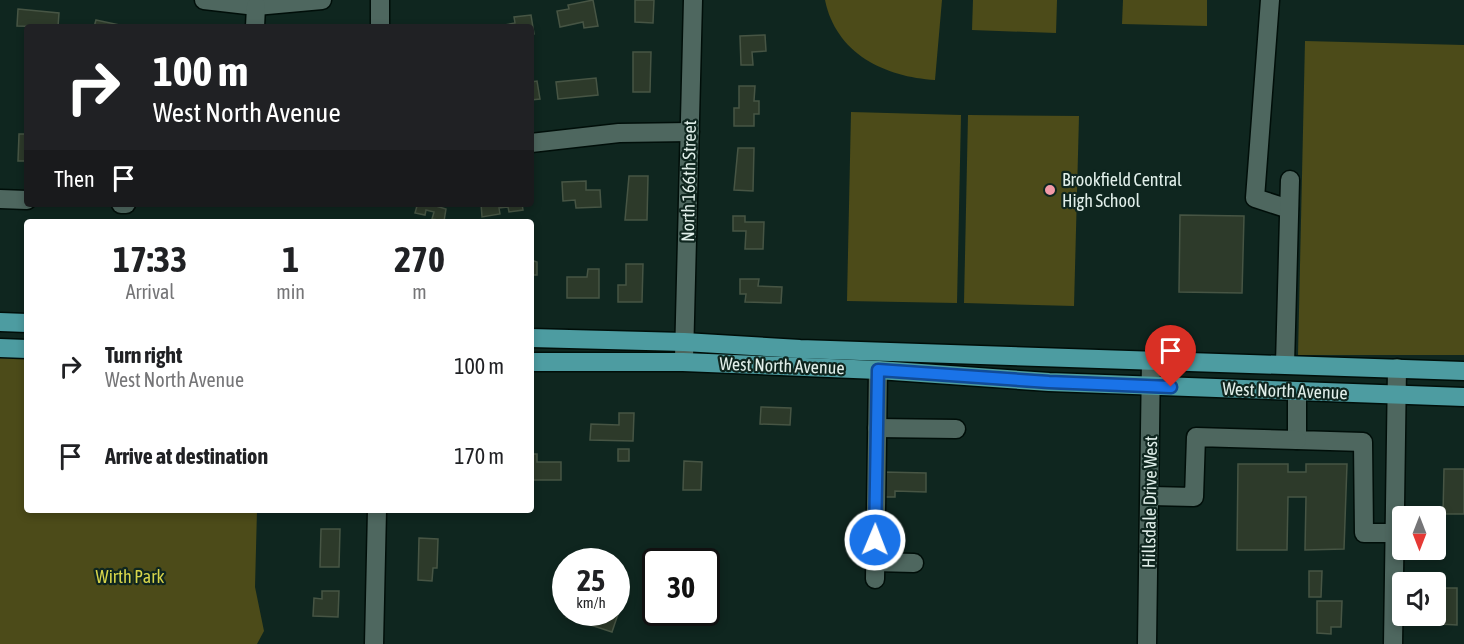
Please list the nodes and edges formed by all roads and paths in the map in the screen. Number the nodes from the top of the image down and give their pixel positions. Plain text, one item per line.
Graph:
1 (204, 0) edge
2 (322, 0) edge
3 (380, 0) edge
4 (693, 0) edge
5 (1270, 0) edge
6 (256, 6) junction
7 (255, 24) edge
8 (380, 24) edge
9 (690, 132) junction
10 (534, 143) edge
11 (1290, 180) dead end
12 (0, 199) edge
13 (24, 200) edge
14 (1289, 210) junction
15 (0, 322) edge
16 (24, 323) edge
17 (534, 338) edge
18 (684, 342) junction
19 (0, 348) edge
20 (24, 349) edge
21 (1151, 360) junction
22 (534, 362) edge
23 (683, 362) junction
24 (1285, 364) junction
25 (1397, 368) junction
26 (878, 370) junction
27 (1464, 371) edge
28 (1150, 387) junction
29 (1297, 392) junction
30 (1396, 395) junction
31 (1464, 397) edge
32 (877, 428) junction
33 (956, 429) dead end
34 (1297, 441) junction
35 (1151, 496) junction
36 (1395, 506) edge
37 (377, 513) edge
38 (1392, 534) edge
39 (1395, 560) edge
40 (914, 563) dead end
41 (375, 644) edge
42 (1148, 644) edge
43 (1394, 644) edge

1 - 6 street
2 - 6 street
3 - 8 street
4 - 9 street, North 166th Street
5 - 14 street
6 - 7 street
9 - 10 street
9 - 18 street, North 166th Street
11 - 14 street
12 - 13 street
14 - 24 street
15 - 16 main road
17 - 18 main road, West North Avenue
18 - 21 main road, West North Avenue
18 - 23 street, North 166th Street
19 - 20 main road
21 - 24 main road, West North Avenue
21 - 28 street, Hillsdale Drive West
22 - 23 main road, West North Avenue
23 - 26 main road, West North Avenue
24 - 25 main road, West North Avenue
25 - 27 main road, West North Avenue
25 - 30 street
26 - 28 main road, West North Avenue
26 - 32 street
28 - 29 main road, West North Avenue
28 - 35 street, Hillsdale Drive West
29 - 30 main road, West North Avenue
29 - 34 street
30 - 31 main road, West North Avenue
30 - 36 street
32 - 33 street
32 - 40 street
34 - 35 street
34 - 38 street
35 - 42 street, Hillsdale Drive West
37 - 41 street
39 - 43 street

